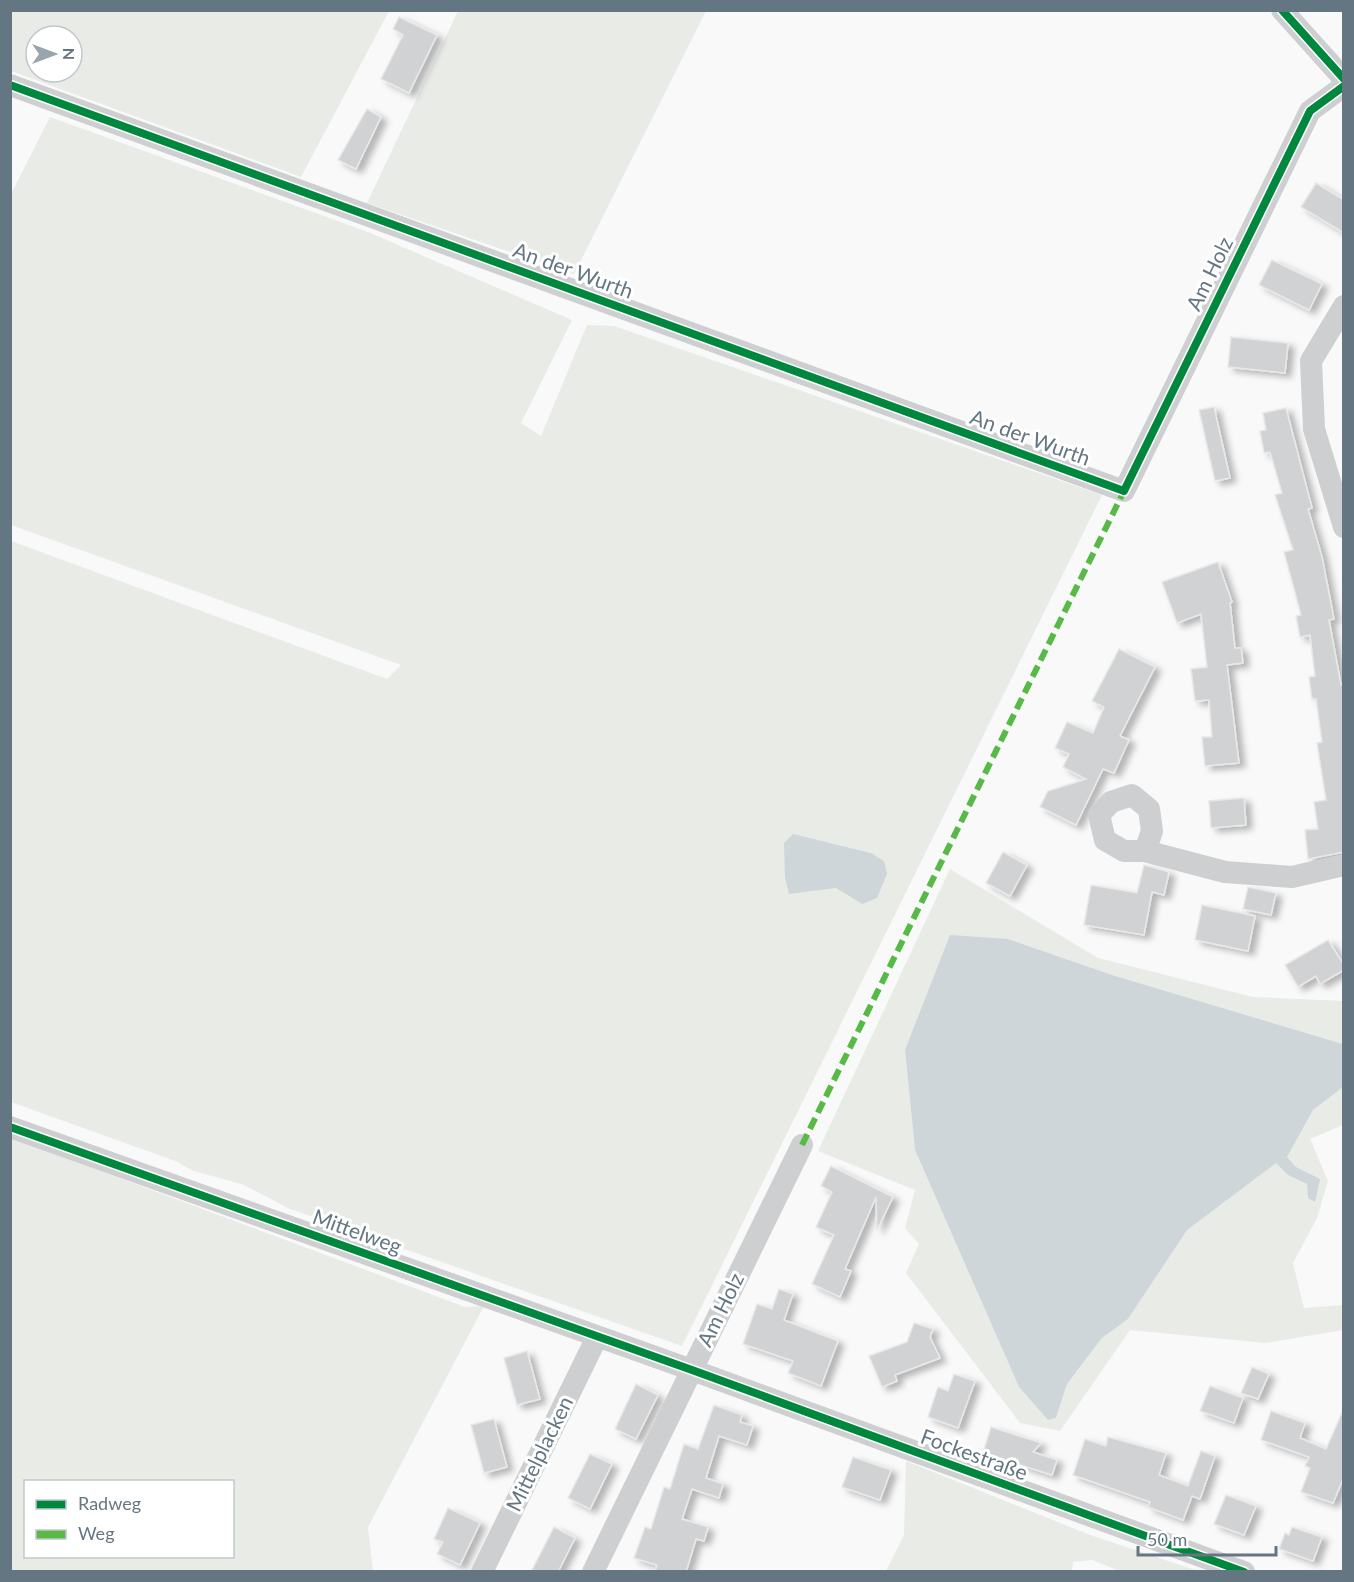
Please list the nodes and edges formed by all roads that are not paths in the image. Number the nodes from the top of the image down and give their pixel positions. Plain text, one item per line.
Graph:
1 (1282, 10) edge
2 (1344, 79) edge
3 (10, 85) edge
4 (1344, 86) edge
5 (1344, 306) edge
6 (1124, 491) joint
7 (1344, 527) edge
8 (1145, 851) dead end
9 (1344, 865) edge
10 (10, 1127) edge
11 (802, 1145) dead end
12 (597, 1337) junction
13 (692, 1370) junction
14 (482, 1572) edge
15 (592, 1572) edge
16 (1244, 1572) edge

1 - 2 street
3 - 6 street, An der Wurth
4 - 6 street, Am Holz
5 - 7 street
8 - 9 street
10 - 12 street, Mittelweg
11 - 13 street, Am Holz
12 - 13 street, Mittelweg
12 - 14 street, Mittelplacken
13 - 15 street, Am Holz
13 - 16 street, Fockestraße

